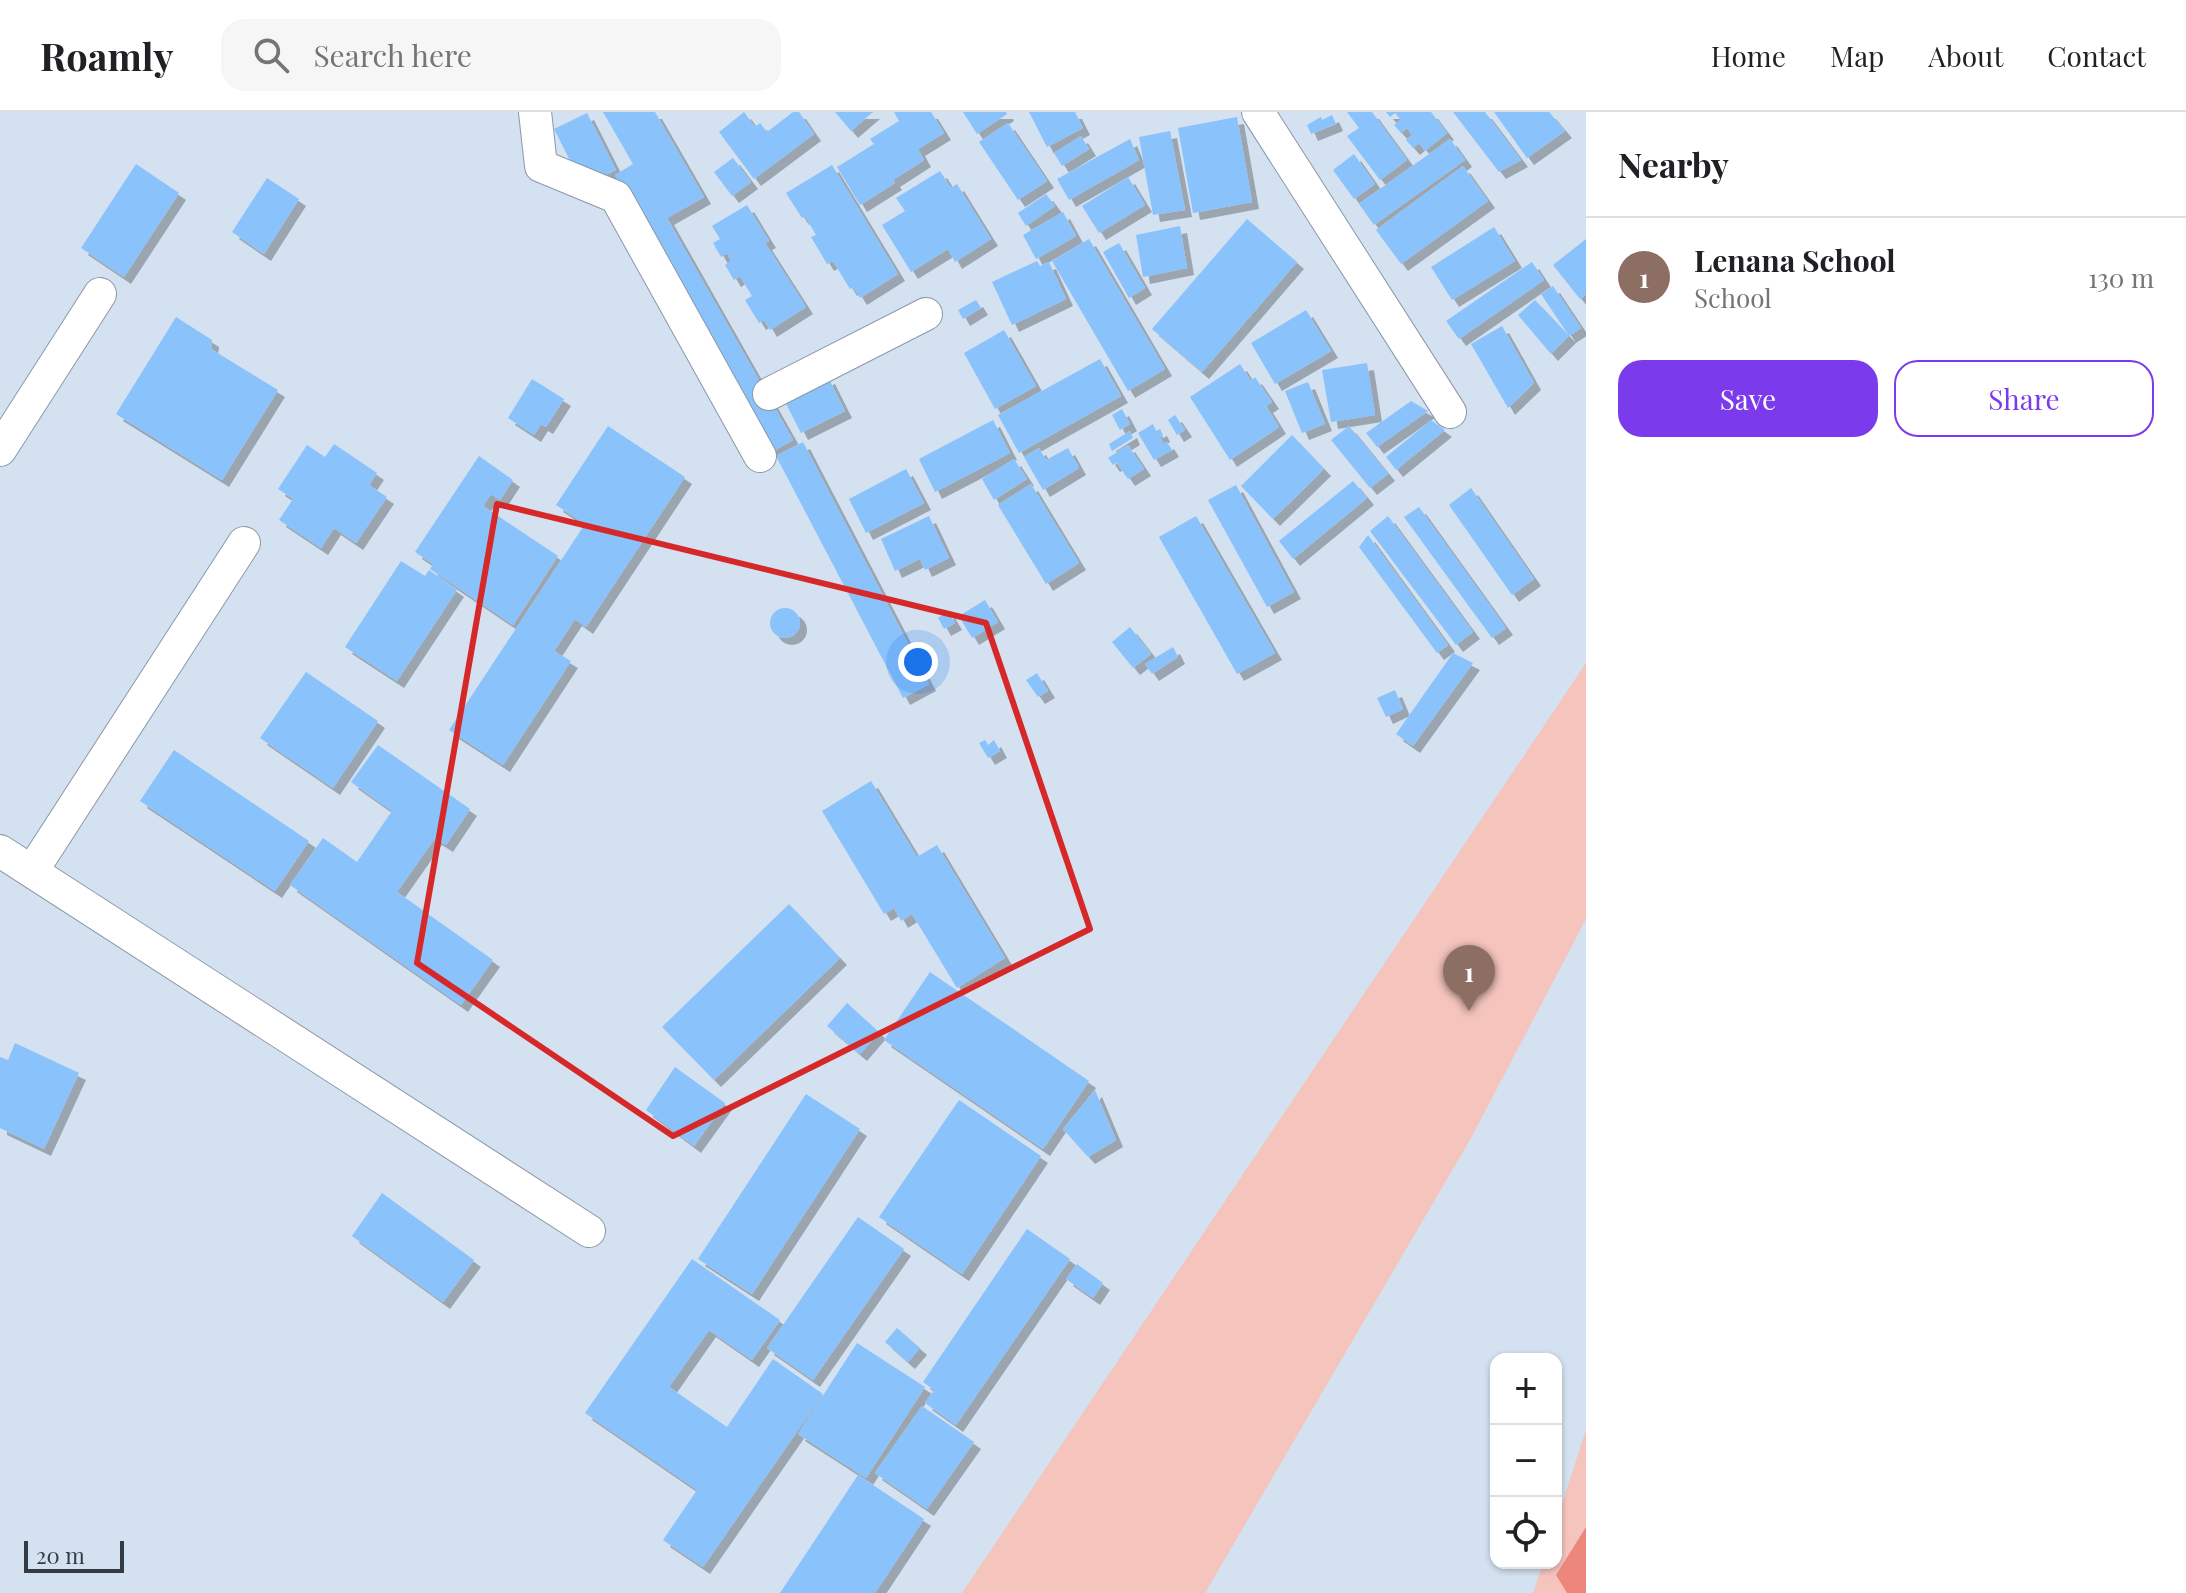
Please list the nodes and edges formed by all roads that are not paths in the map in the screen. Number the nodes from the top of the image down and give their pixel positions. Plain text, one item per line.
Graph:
1 (535, 112) edge
2 (1258, 112) edge
3 (100, 294) dead end
4 (926, 314) dead end
5 (769, 394) dead end
6 (1450, 412) dead end
7 (0, 450) edge
8 (760, 456) dead end
9 (244, 543) dead end
10 (0, 851) edge
11 (32, 871) junction
12 (589, 1231) dead end

1 - 8 street
2 - 6 street
3 - 7 street
4 - 5 street
9 - 11 street
10 - 11 street
11 - 12 street

